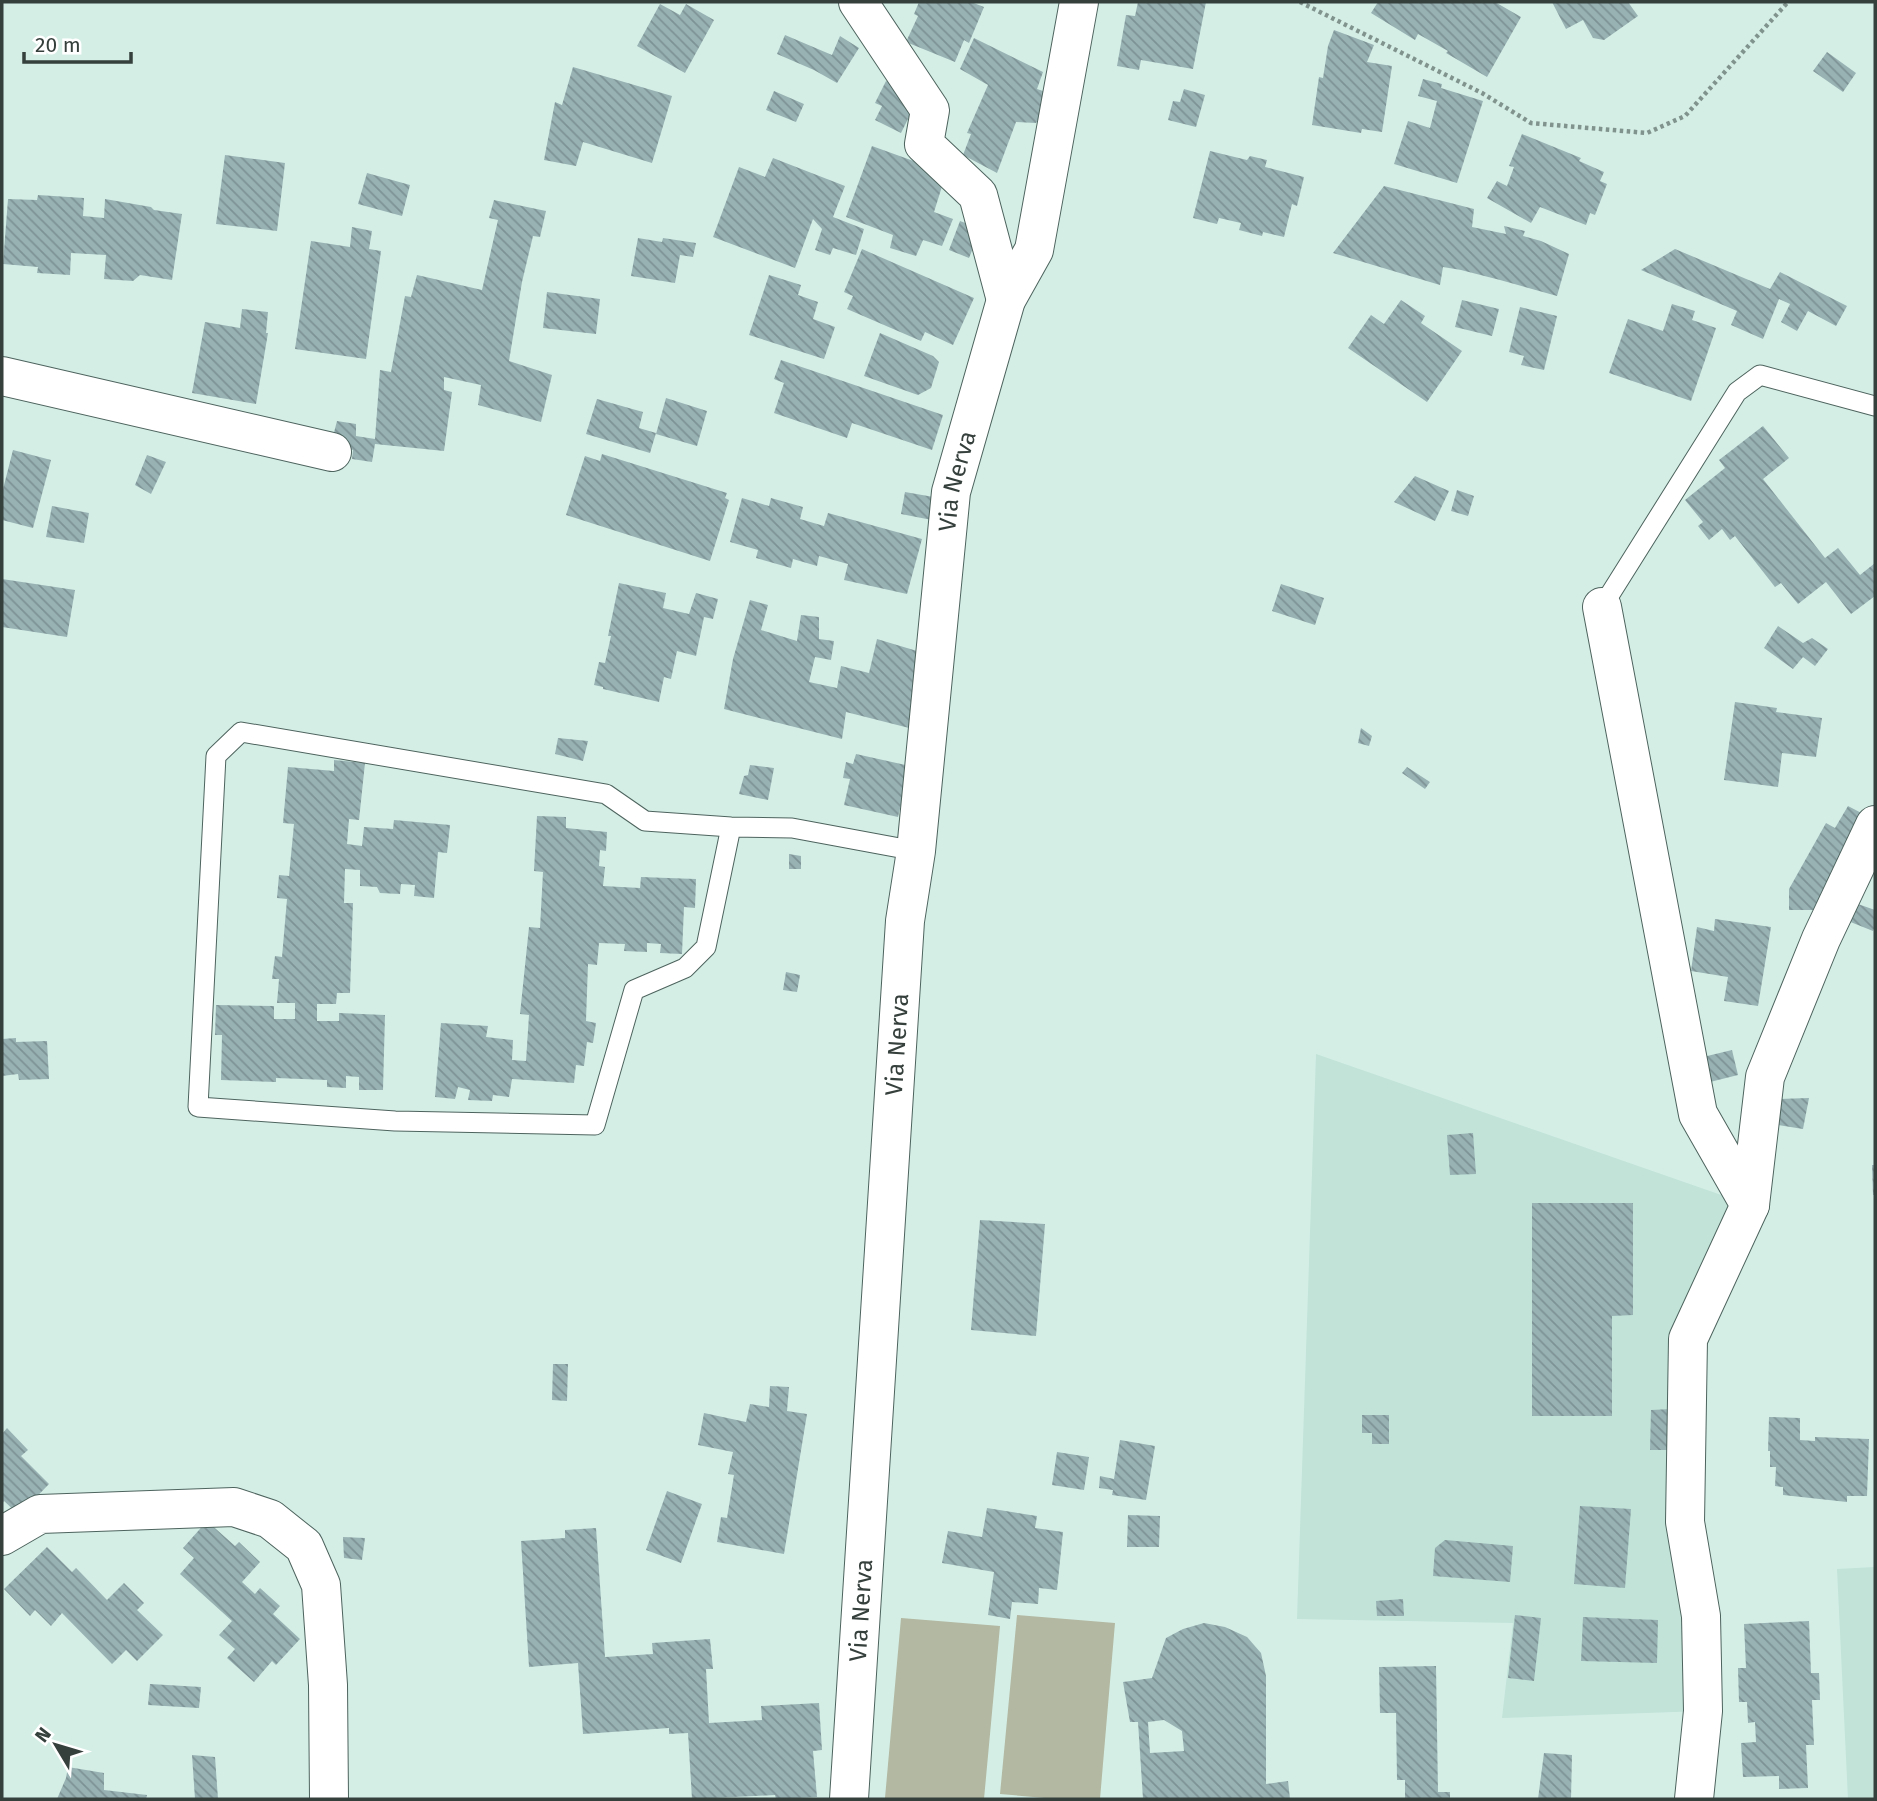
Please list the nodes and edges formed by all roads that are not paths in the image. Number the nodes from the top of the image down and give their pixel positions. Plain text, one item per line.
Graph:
1 (858, 2) edge
2 (1079, 2) edge
3 (1006, 300) junction
4 (2, 376) edge
5 (1875, 406) edge
6 (332, 452) dead end
7 (1602, 607) joint
8 (1875, 825) edge
9 (731, 827) junction
10 (916, 851) junction
11 (1750, 1205) junction
12 (2, 1536) edge
13 (329, 1799) edge
14 (849, 1799) edge
15 (1694, 1799) edge

1 - 3 street
2 - 3 street, Via Nerva
3 - 10 street, Via Nerva
4 - 6 street
5 - 7 lane
7 - 11 street
8 - 11 street
9 - 9 lane
9 - 10 lane
10 - 14 street, Via Nerva
11 - 15 street
12 - 13 street

